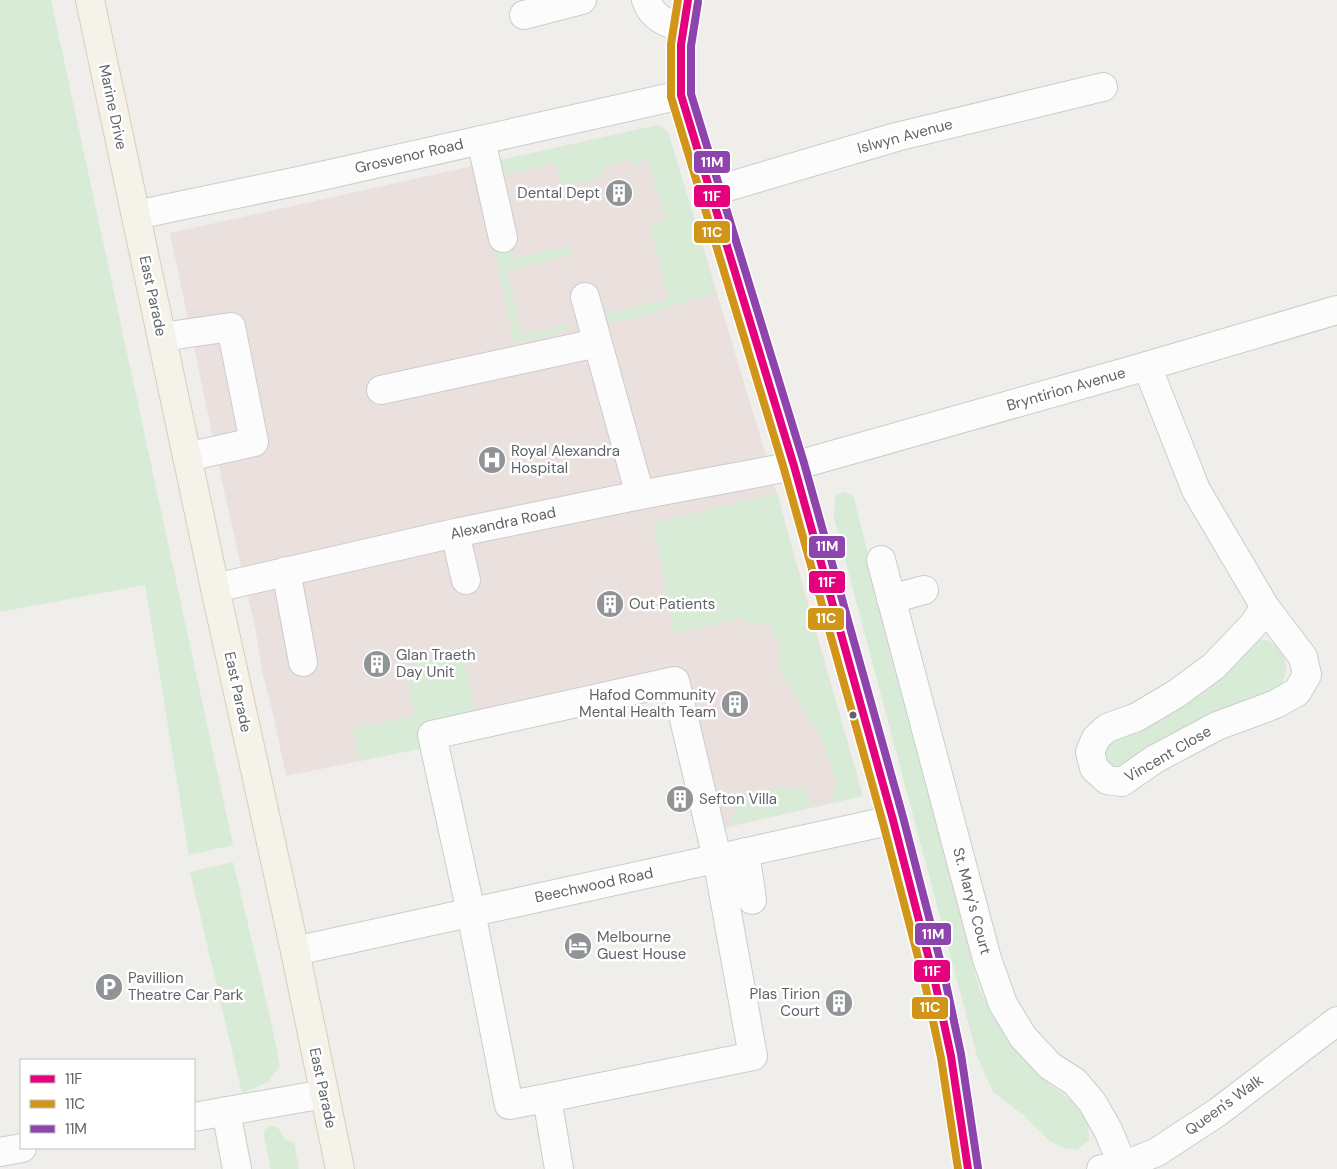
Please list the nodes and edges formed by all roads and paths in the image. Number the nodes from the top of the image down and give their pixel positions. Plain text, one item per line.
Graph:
1 (90, 0) edge
2 (582, 0) edge
3 (646, 0) edge
4 (688, 0) edge
5 (524, 15) dead end
6 (684, 28) junction
7 (1103, 87) dead end
8 (681, 95) junction
9 (481, 140) junction
10 (710, 192) junction
11 (136, 215) junction
12 (503, 238) dead end
13 (585, 297) dead end
14 (1337, 310) edge
15 (162, 337) junction
16 (598, 342) junction
17 (1147, 366) junction
18 (381, 390) dead end
19 (187, 457) junction
20 (794, 466) junction
21 (640, 494) junction
22 (455, 533) junction
23 (881, 560) dead end
24 (286, 570) junction
25 (466, 580) dead end
26 (215, 588) junction
27 (924, 590) dead end
28 (891, 599) junction
29 (1265, 607) junction
30 (303, 662) dead end
31 (893, 820) junction
32 (731, 850) junction
33 (752, 900) dead end
34 (471, 912) junction
35 (295, 951) junction
36 (1337, 1021) edge
37 (324, 1094) junction
38 (547, 1098) junction
39 (226, 1111) junction
40 (195, 1117) edge
41 (20, 1148) edge
42 (0, 1152) edge
43 (1112, 1168) edge
44 (237, 1169) edge
45 (340, 1169) edge
46 (559, 1169) edge
47 (966, 1169) edge

1 - 11 main road, Marine Drive
2 - 5 street
3 - 6 street
4 - 6 main road
6 - 8 main road
7 - 10 street, Islwyn Avenue
8 - 9 street, Grosvenor Road
8 - 10 main road
9 - 11 street, Grosvenor Road
9 - 12 street
10 - 20 main road
11 - 15 main road, East Parade
13 - 16 street
14 - 17 street, Bryntirion Avenue
15 - 19 main road, East Parade
15 - 19 street
16 - 18 street
16 - 21 street
17 - 20 street, Bryntirion Avenue
17 - 29 street, Vincent Close
19 - 26 main road, East Parade
20 - 21 street, Alexandra Road
20 - 31 main road
21 - 22 street, Alexandra Road
22 - 24 street, Alexandra Road
22 - 25 street
23 - 28 street, St. Mary's Court
24 - 26 street, Alexandra Road
24 - 30 street
26 - 35 main road, East Parade
27 - 28 street
28 - 43 street, St. Mary's Court
29 - 29 street, Vincent Close
31 - 32 street, Beechwood Road
31 - 47 main road
32 - 33 street
32 - 34 street, Beechwood Road
32 - 34 street
32 - 38 street
34 - 35 street, Beechwood Road
34 - 38 street
35 - 37 main road, East Parade
36 - 43 street, Queen's Walk
37 - 39 street
37 - 45 main road, East Parade
38 - 46 street
39 - 40 street
39 - 44 street
41 - 42 street

